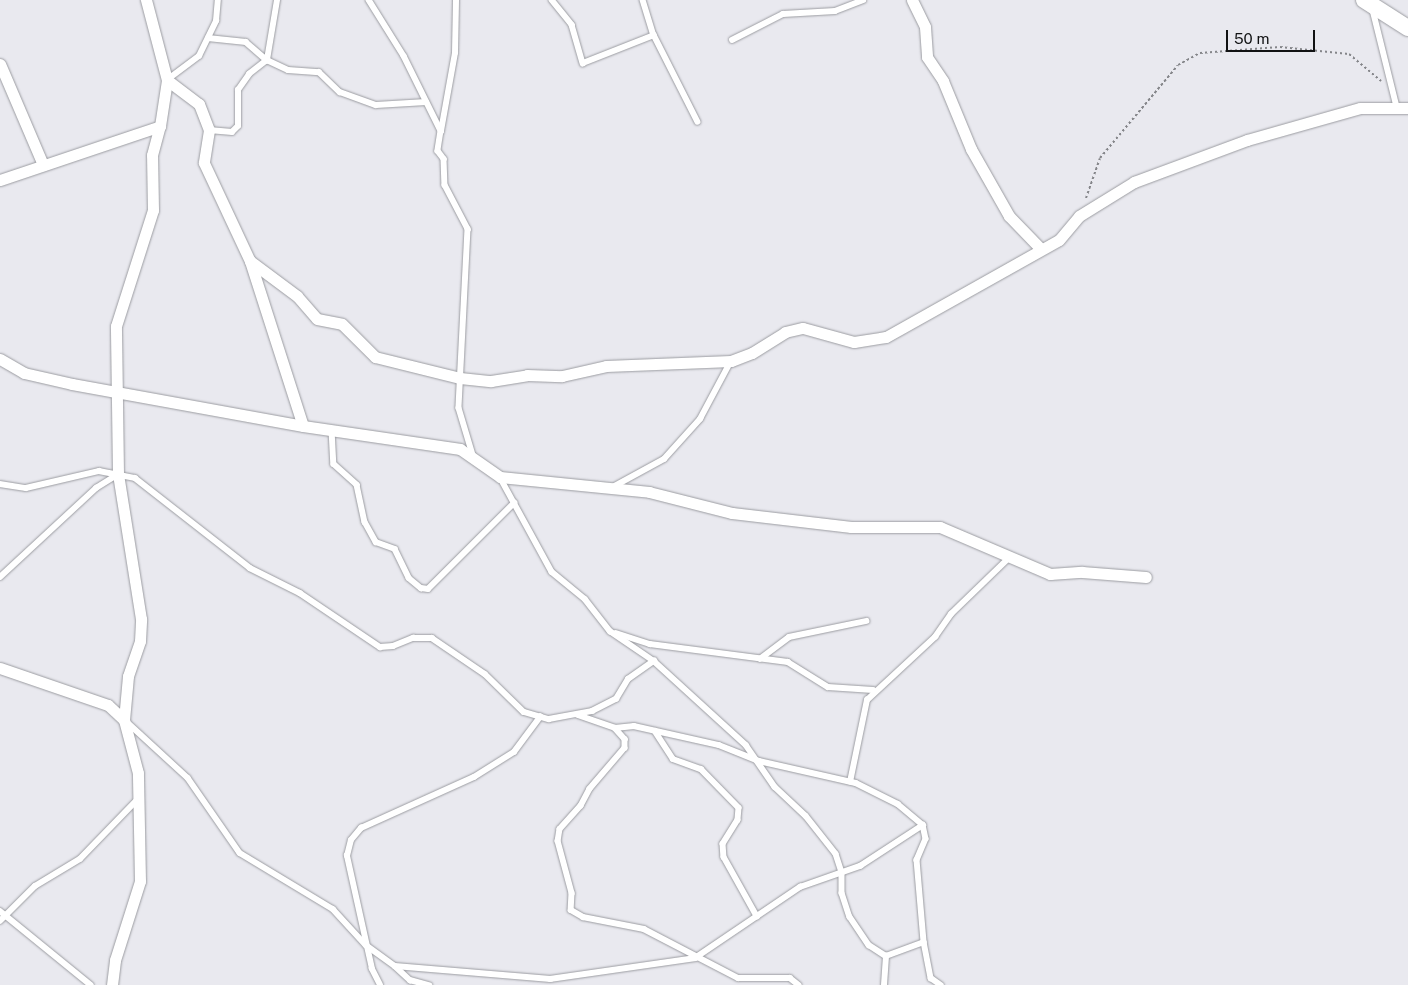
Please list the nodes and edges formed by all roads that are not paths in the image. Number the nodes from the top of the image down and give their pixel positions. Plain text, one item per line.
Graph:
1 (146, 0) edge
2 (218, 0) edge
3 (277, 0) edge
4 (368, 0) edge
5 (456, 0) edge
6 (552, 0) edge
7 (643, 0) edge
8 (863, 0) edge
9 (912, 0) edge
10 (1368, 3) edge
11 (1408, 28) edge
12 (654, 35) junction
13 (208, 38) junction
14 (732, 40) dead end
15 (267, 60) junction
16 (0, 64) edge
17 (167, 80) junction
18 (426, 102) junction
19 (1402, 108) edge
20 (698, 122) dead end
21 (160, 126) junction
22 (209, 130) junction
23 (440, 131) junction
24 (43, 165) junction
25 (0, 180) edge
26 (1040, 248) junction
27 (250, 261) junction
28 (0, 359) edge
29 (731, 361) junction
30 (460, 378) junction
31 (116, 390) junction
32 (303, 426) junction
33 (332, 430) junction
34 (473, 455) junction
35 (118, 474) junction
36 (500, 477) junction
37 (0, 484) edge
38 (611, 488) junction
39 (514, 504) junction
40 (1010, 557) junction
41 (0, 577) edge
42 (1146, 577) dead end
43 (866, 621) dead end
44 (610, 631) junction
45 (760, 659) junction
46 (654, 661) junction
47 (0, 668) edge
48 (873, 690) junction
49 (576, 714) junction
50 (540, 717) junction
51 (124, 720) junction
52 (615, 728) junction
53 (655, 731) junction
54 (760, 761) junction
55 (850, 782) junction
56 (138, 799) junction
57 (923, 825) junction
58 (842, 872) junction
59 (0, 912) edge
60 (7, 916) junction
61 (757, 916) junction
62 (0, 920) edge
63 (924, 942) junction
64 (366, 945) junction
65 (886, 956) junction
66 (695, 958) junction
67 (395, 966) junction
68 (91, 985) edge
69 (112, 985) edge
70 (380, 985) edge
71 (429, 985) edge
72 (799, 985) edge
73 (884, 985) edge
74 (941, 985) edge

1 - 17 street
2 - 13 lane
3 - 15 lane
4 - 18 lane
5 - 23 lane
6 - 12 lane
7 - 12 lane
8 - 14 lane
9 - 26 street
10 - 11 street
10 - 19 lane
12 - 20 lane
13 - 15 lane
13 - 17 lane
15 - 18 lane
15 - 22 lane
16 - 24 street
17 - 21 street
17 - 22 street
18 - 23 lane
19 - 26 street
21 - 24 street
21 - 31 street
22 - 27 street
23 - 30 lane
24 - 25 street
26 - 29 street
27 - 30 street
27 - 32 street
28 - 31 street
29 - 30 street
29 - 38 lane
30 - 34 lane
31 - 32 street
31 - 35 street
32 - 33 street
33 - 34 street
33 - 39 lane
34 - 36 street
35 - 37 lane
35 - 41 lane
35 - 50 lane
35 - 51 street
36 - 38 street
36 - 39 lane
38 - 40 street
39 - 44 lane
40 - 42 street
40 - 48 lane
43 - 45 lane
44 - 45 lane
44 - 46 lane
45 - 48 lane
46 - 49 lane
46 - 54 lane
47 - 51 street
48 - 55 lane
49 - 50 lane
49 - 52 lane
50 - 64 lane
51 - 56 street
51 - 64 lane
52 - 53 lane
52 - 66 lane
53 - 54 lane
53 - 61 lane
54 - 55 lane
54 - 58 lane
55 - 57 lane
56 - 60 lane
56 - 69 street
57 - 58 lane
57 - 63 lane
58 - 61 lane
58 - 65 lane
59 - 60 lane
60 - 62 lane
60 - 68 lane
61 - 66 lane
63 - 65 lane
63 - 74 lane
64 - 67 lane
64 - 70 lane
65 - 73 lane
66 - 67 lane
66 - 72 lane
67 - 71 lane

